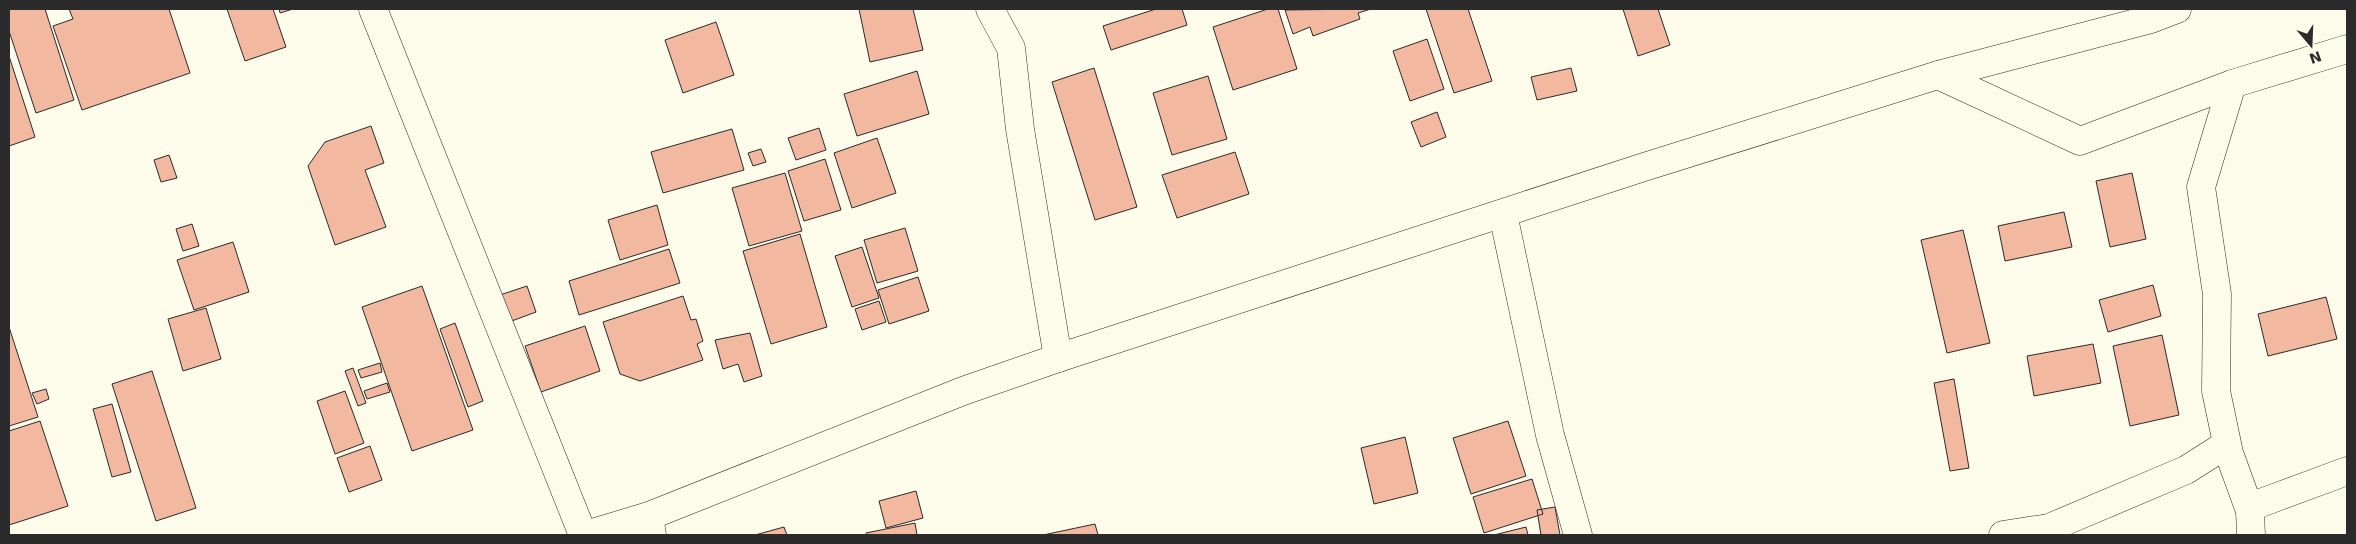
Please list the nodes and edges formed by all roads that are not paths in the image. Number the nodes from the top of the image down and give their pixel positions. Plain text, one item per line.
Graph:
1 (373, 9) edge
2 (990, 9) edge
3 (2177, 9) edge
4 (2347, 49) edge
5 (1938, 75) junction
6 (2232, 84) junction
7 (1503, 214) junction
8 (1058, 358) junction
9 (2227, 444) junction
10 (2347, 471) edge
11 (2250, 523) edge
12 (650, 526) edge
13 (585, 535) edge
14 (1578, 535) edge
15 (2004, 535) edge

1 - 13 street
2 - 8 street
3 - 5 street
4 - 6 street
5 - 6 street
5 - 7 street
6 - 9 street
7 - 8 street
7 - 14 street
8 - 12 street
9 - 11 street
9 - 15 street
10 - 11 street
12 - 13 street

